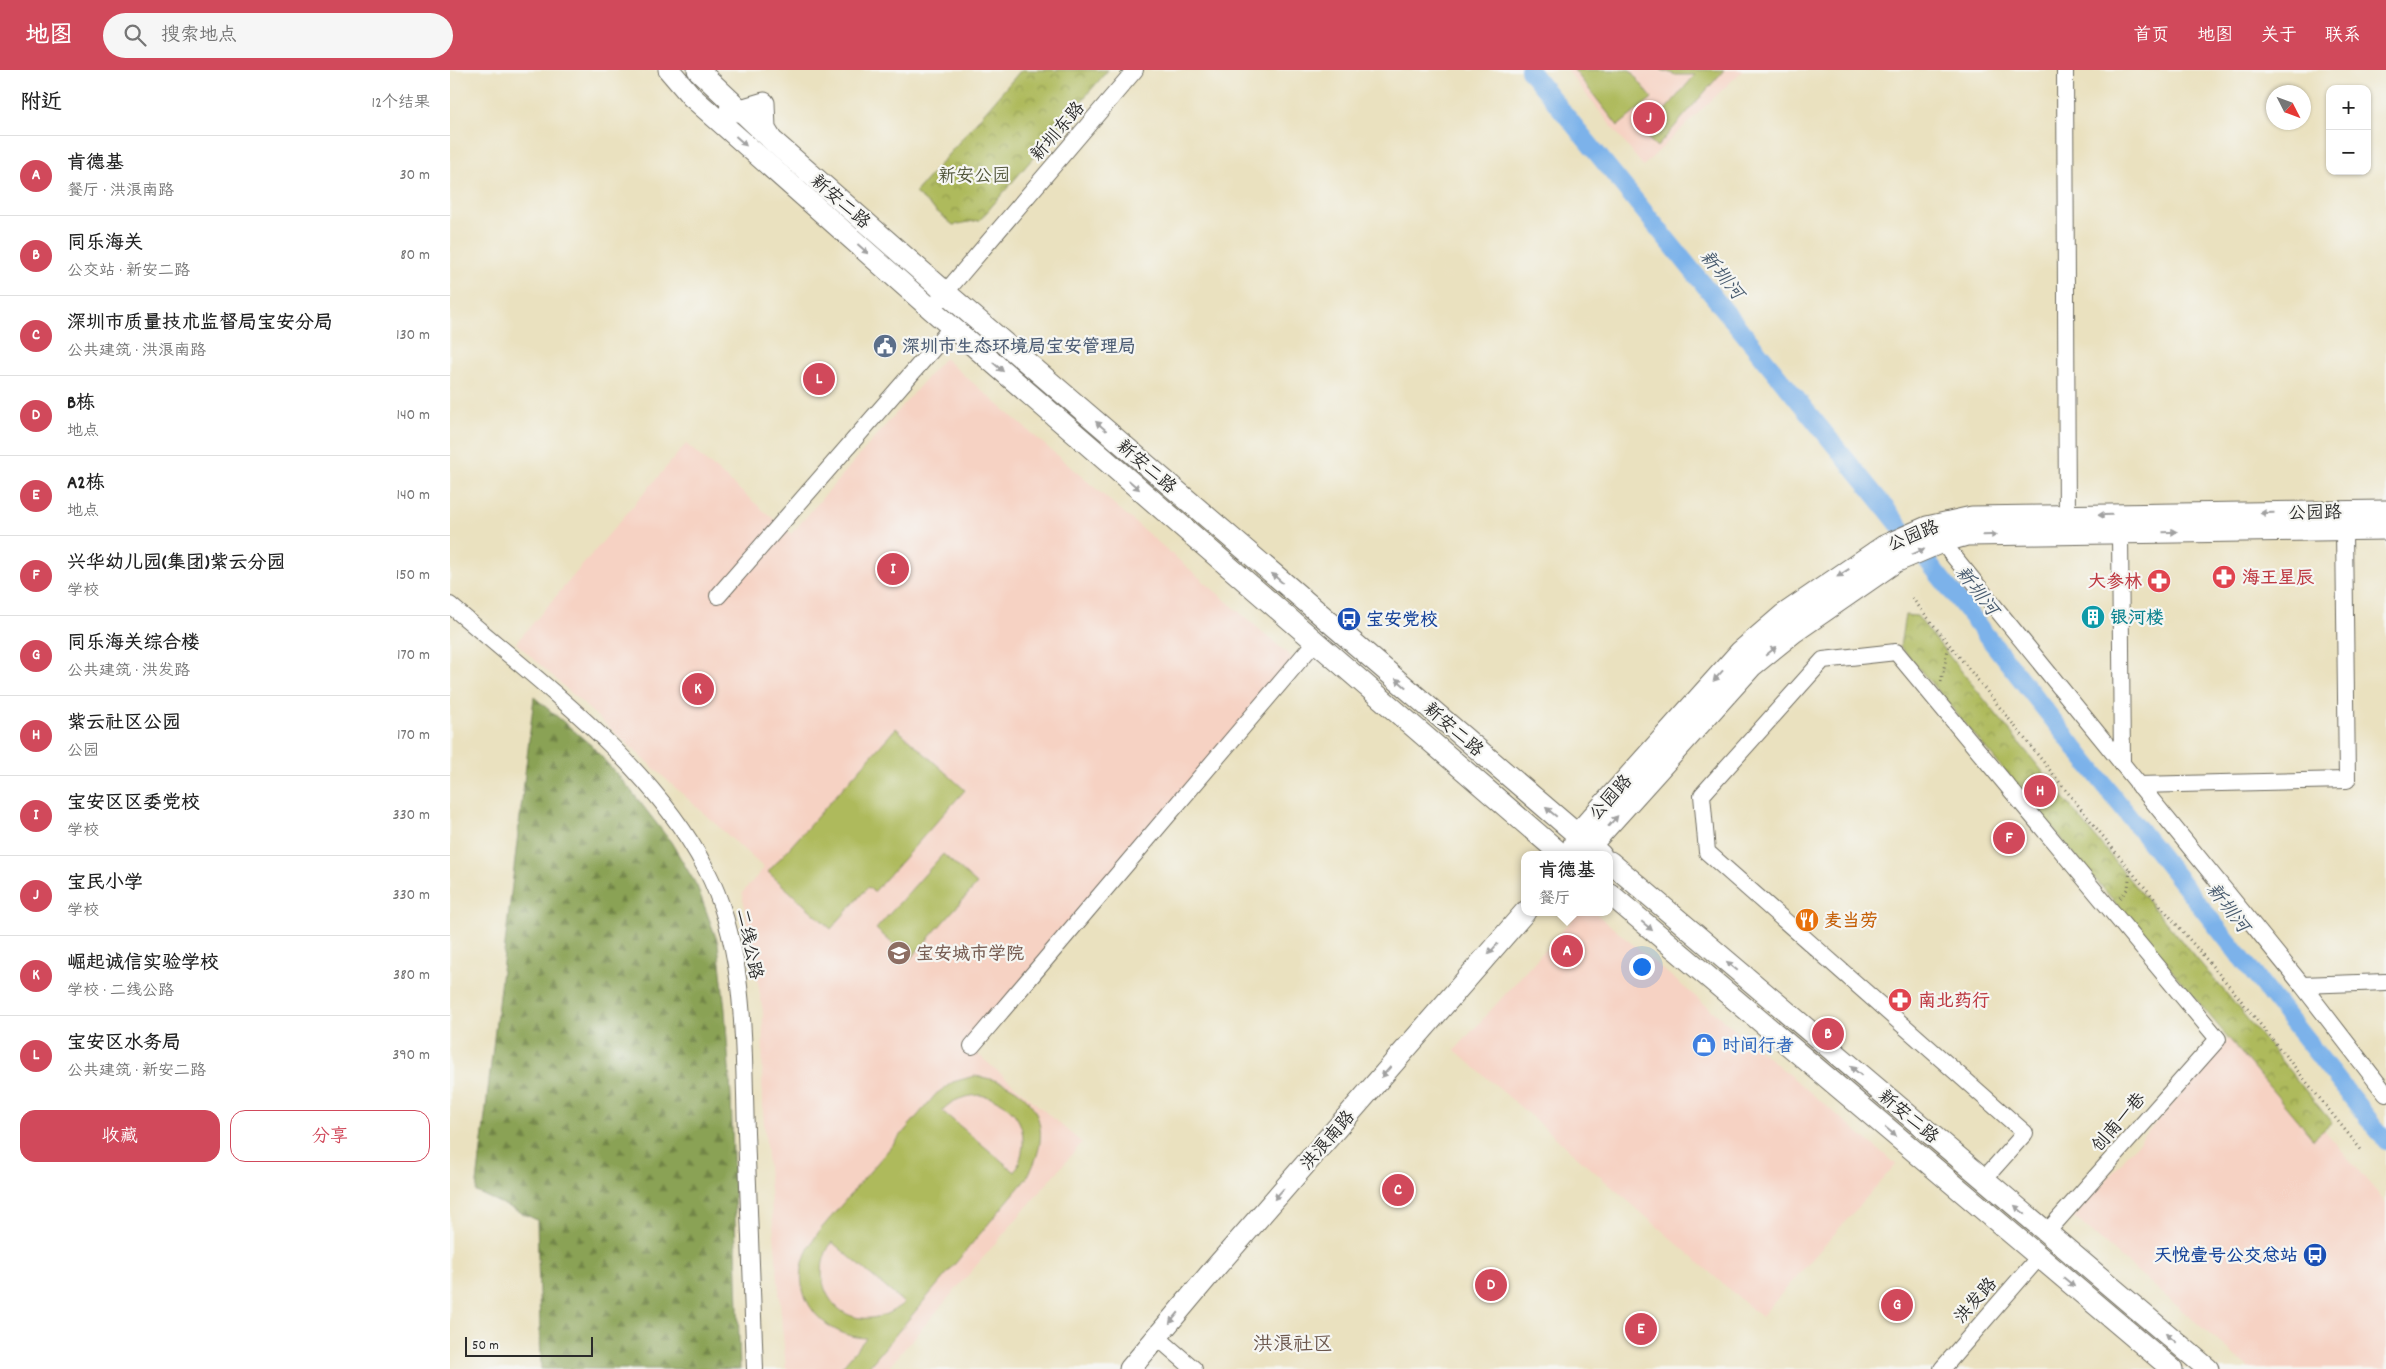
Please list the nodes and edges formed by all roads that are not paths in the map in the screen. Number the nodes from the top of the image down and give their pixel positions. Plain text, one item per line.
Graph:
1 (669, 70) edge
2 (698, 70) edge
3 (1135, 70) edge
4 (2065, 70) edge
5 (692, 97) junction
6 (740, 110) junction
7 (774, 142) junction
8 (945, 292) junction
9 (931, 309) junction
10 (952, 327) junction
11 (2386, 511) edge
12 (2067, 525) junction
13 (2386, 529) edge
14 (2344, 530) junction
15 (2120, 533) junction
16 (1942, 542) junction
17 (1889, 554) junction
18 (718, 596) dead end
19 (450, 605) edge
20 (1315, 642) junction
21 (2122, 764) junction
22 (2138, 785) junction
23 (1586, 847) edge
24 (1557, 851) edge
25 (1613, 865) edge
26 (1613, 897) edge
27 (1521, 915) edge
28 (2386, 982) edge
29 (2302, 985) junction
30 (972, 1046) dead end
31 (2386, 1094) edge
32 (1984, 1179) junction
33 (2047, 1232) junction
34 (2039, 1257) junction
35 (1157, 1337) junction
36 (754, 1369) edge
37 (1130, 1369) edge
38 (1194, 1369) edge
39 (1942, 1369) edge
40 (2172, 1369) edge
41 (2208, 1369) edge

1 - 5 main road, 新安二路
2 - 6 main road, 新安二路
3 - 8 street, 新圳东路
4 - 12 street
5 - 6 main road
5 -> 9 main road, 新安二路
6 - 7 main road, 新安二路
6 - 7 main road
7 - 8 main road, 新安二路
8 - 9 street, 新圳东路
23 -> 8 main road, 新安二路
9 - 10 main road, 新安二路
10 - 18 street
10 -> 20 main road, 新安二路
11 -> 12 main road, 公园路
12 - 15 main road, 公园路
16 -> 12 main road, 公园路
12 - 17 main road, 公园路
13 - 14 main road, 公园路
15 -> 14 main road, 公园路
14 - 22 street
15 - 21 street
17 -> 16 main road, 公园路
16 - 21 street
17 - 23 main road, 公园路
19 - 36 street, 二线公路
20 - 24 main road, 新安二路
20 - 30 street
21 - 22 street
22 - 29 street
32 -> 25 main road, 新安二路
26 -> 34 main road, 新安二路
27 -> 35 main road, 洪浪南路
28 - 29 street
29 - 31 street
33 -> 32 main road, 新安二路
32 - 33 street, 创南一巷
41 -> 33 main road, 新安二路
34 - 39 street, 洪发路
34 -> 40 main road, 新安二路
35 - 37 main road, 洪浪南路
35 - 38 street

